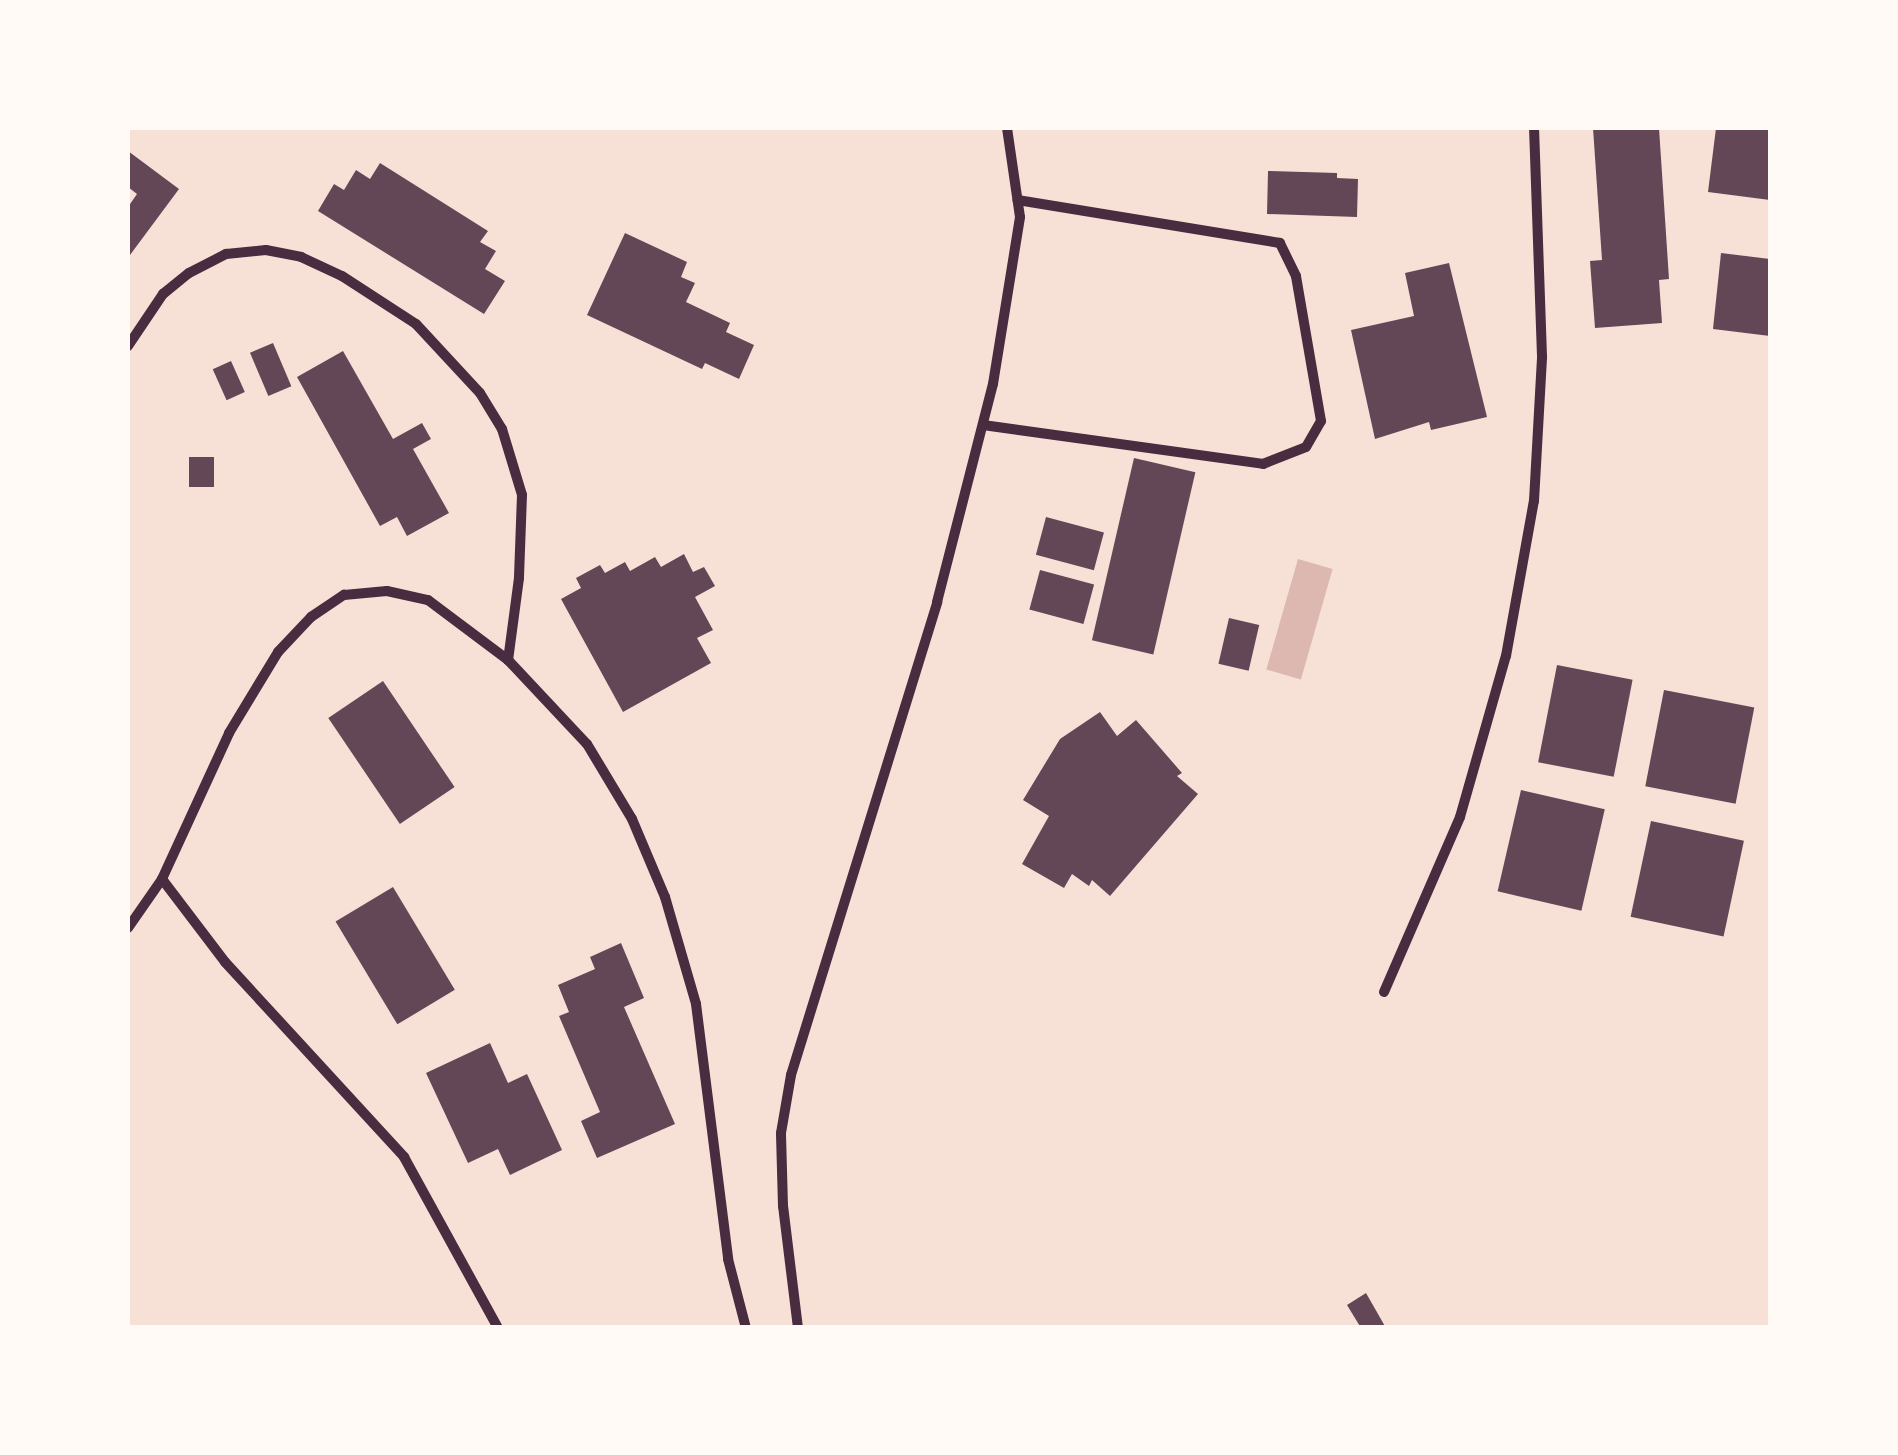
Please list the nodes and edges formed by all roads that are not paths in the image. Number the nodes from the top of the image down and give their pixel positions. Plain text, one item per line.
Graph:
1 (1007, 128) edge
2 (1534, 128) edge
3 (1018, 200) junction
4 (128, 346) edge
5 (983, 425) junction
6 (508, 660) junction
7 (162, 879) junction
8 (128, 928) edge
9 (1384, 992) dead end
10 (498, 1328) edge
11 (746, 1328) edge
12 (798, 1328) edge

1 - 3 street
2 - 9 street
3 - 5 street
3 - 5 street
4 - 6 street
5 - 12 street
6 - 7 street
6 - 11 street
7 - 8 street
7 - 10 street

